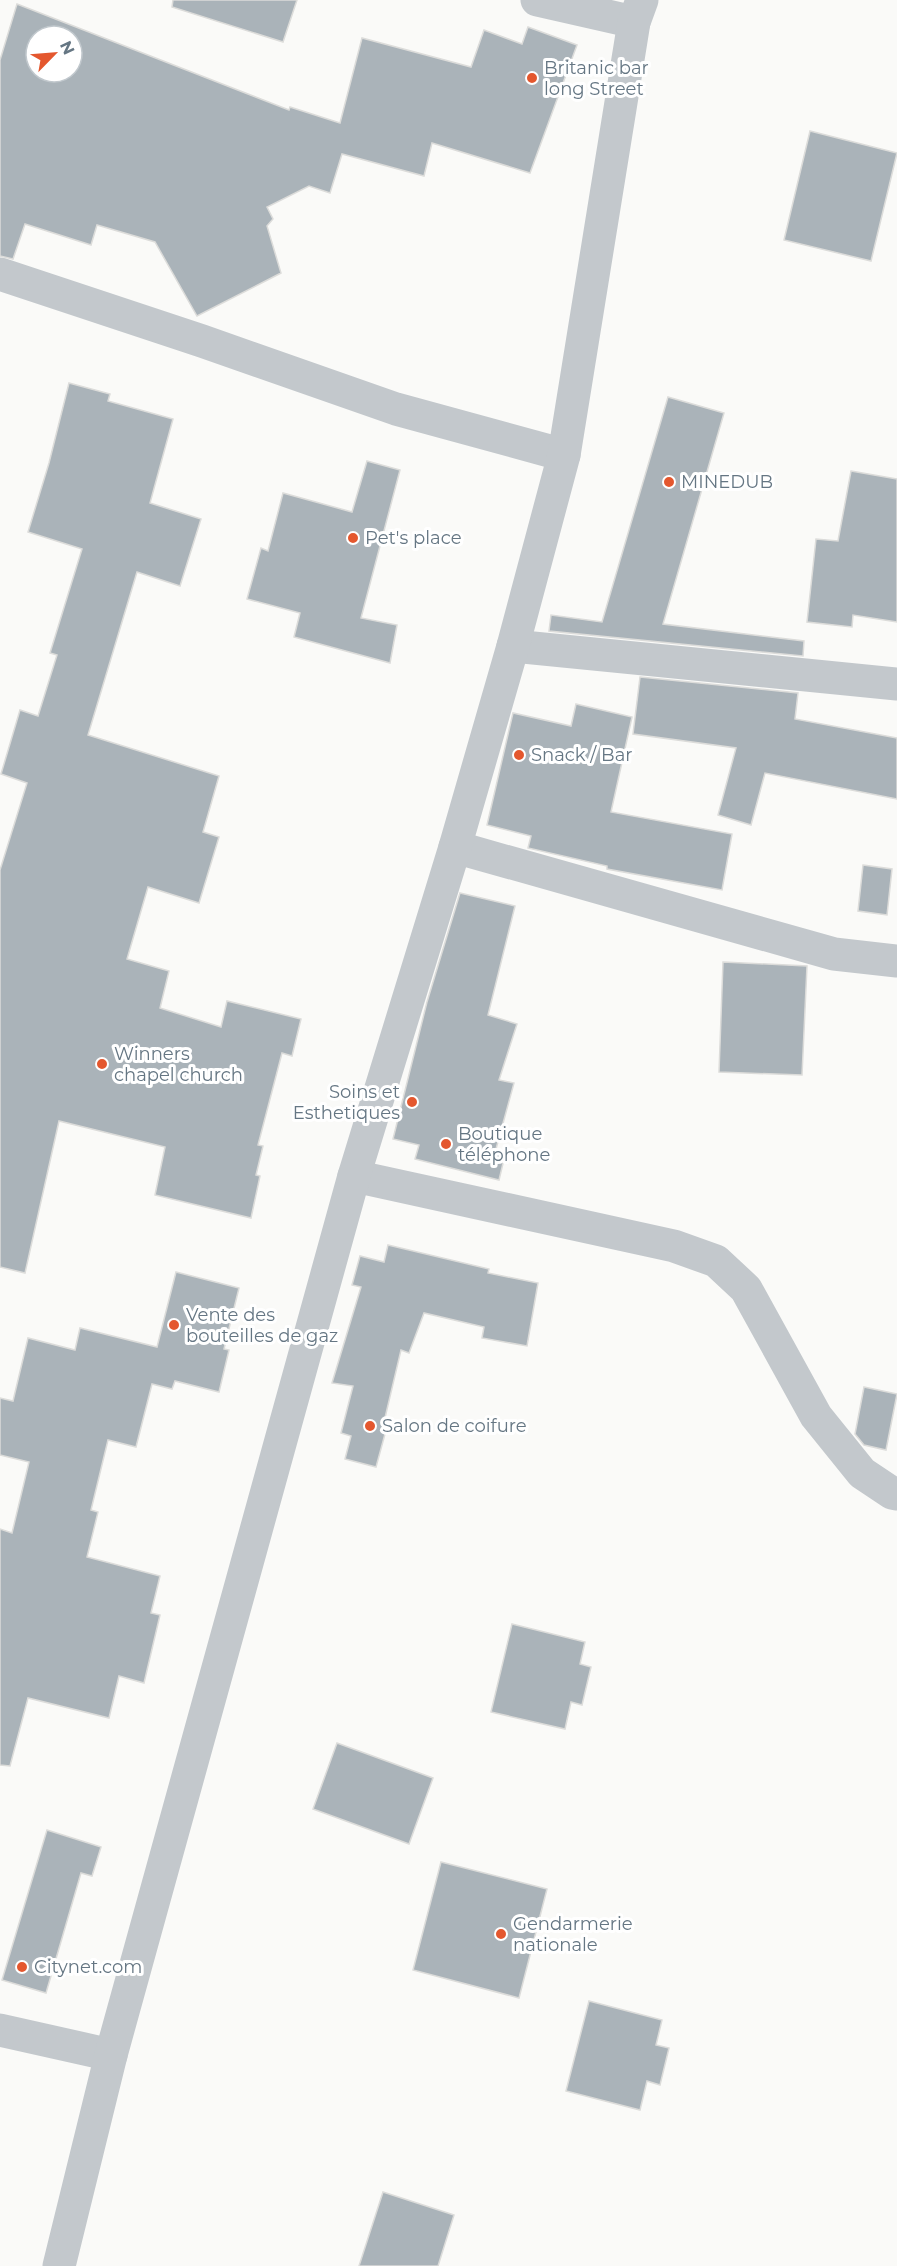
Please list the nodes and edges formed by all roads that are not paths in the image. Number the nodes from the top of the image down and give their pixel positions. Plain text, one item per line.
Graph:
1 (537, 0) edge
2 (638, 11) edge
3 (0, 274) edge
4 (564, 455) junction
5 (513, 646) junction
6 (897, 684) edge
7 (455, 847) junction
8 (897, 961) edge
9 (354, 1176) junction
10 (897, 1494) edge
11 (0, 2030) edge
12 (111, 2055) junction
13 (59, 2266) edge

1 - 2 street
2 - 4 street
3 - 4 street
4 - 5 street
5 - 6 street
5 - 7 street
7 - 8 street
7 - 9 street
9 - 10 street
9 - 12 street
11 - 12 street
12 - 13 street

